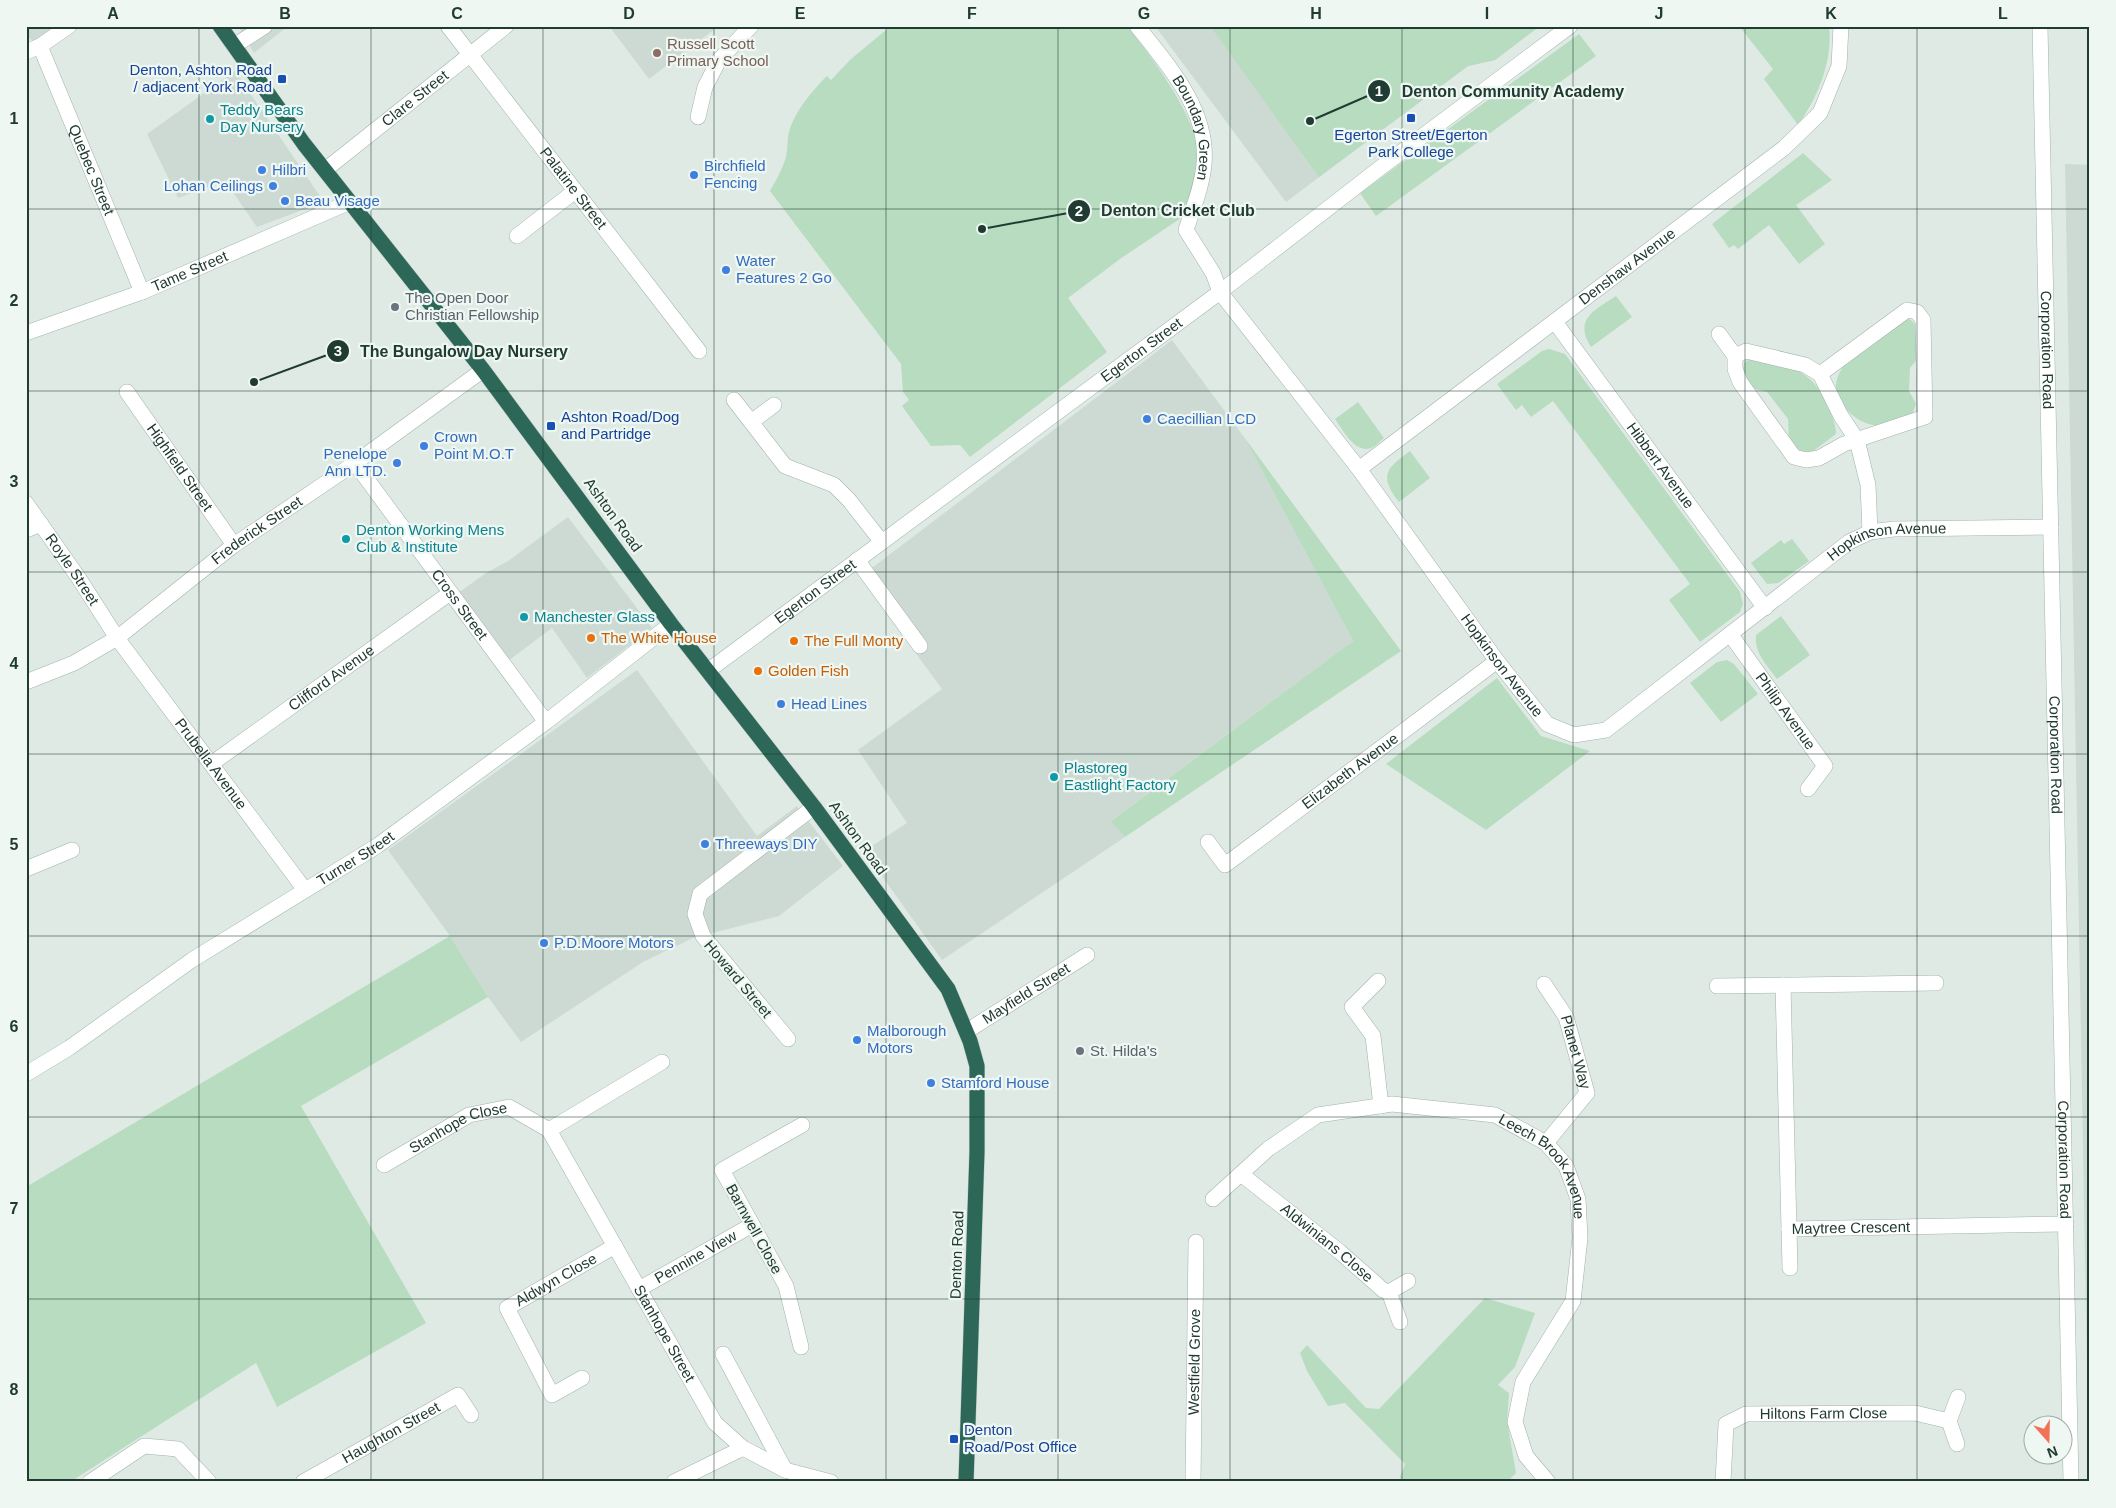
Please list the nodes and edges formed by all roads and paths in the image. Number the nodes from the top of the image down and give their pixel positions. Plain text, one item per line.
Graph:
1 (68, 26) edge
2 (220, 26) edge
3 (265, 26) edge
4 (448, 26) edge
5 (506, 26) edge
6 (751, 26) edge
7 (1137, 26) edge
8 (1570, 26) edge
9 (1841, 26) edge
10 (2040, 26) edge
11 (234, 46) junction
12 (33, 49) edge
13 (468, 55) junction
14 (698, 117) dead end
15 (324, 170) junction
16 (575, 191) junction
17 (350, 202) junction
18 (517, 236) dead end
19 (142, 292) junction
20 (1220, 292) junction
21 (1555, 322) junction
22 (26, 333) edge
23 (1719, 334) dead end
24 (698, 351) dead end
25 (1735, 356) junction
26 (483, 370) junction
27 (1820, 374) junction
28 (127, 392) dead end
29 (734, 400) dead end
30 (774, 405) dead end
31 (751, 422) junction
32 (1857, 440) junction
33 (355, 463) junction
34 (1358, 469) junction
35 (26, 503) edge
36 (41, 524) junction
37 (2051, 527) junction
38 (26, 530) edge
39 (1870, 532) junction
40 (881, 542) junction
41 (234, 545) junction
42 (857, 560) junction
43 (450, 593) junction
44 (1765, 608) junction
45 (671, 624) junction
46 (1730, 634) junction
47 (118, 638) junction
48 (920, 646) dead end
49 (1497, 661) junction
50 (709, 670) junction
51 (26, 682) edge
52 (546, 722) junction
53 (211, 764) junction
54 (1808, 788) dead end
55 (814, 808) junction
56 (1208, 842) dead end
57 (72, 850) dead end
58 (26, 869) edge
59 (305, 890) junction
60 (1087, 955) dead end
61 (1378, 981) dead end
62 (1936, 983) dead end
63 (1544, 984) dead end
64 (1783, 985) junction
65 (1717, 986) dead end
66 (967, 1031) junction
67 (788, 1039) dead end
68 (662, 1062) dead end
69 (26, 1074) edge
70 (1380, 1106) junction
71 (802, 1125) dead end
72 (549, 1130) junction
73 (1546, 1143) junction
74 (384, 1165) dead end
75 (1241, 1174) junction
76 (1213, 1199) dead end
77 (2066, 1224) junction
78 (752, 1225) junction
79 (1789, 1229) junction
80 (1196, 1242) dead end
81 (615, 1246) junction
82 (1790, 1268) dead end
83 (1408, 1282) dead end
84 (639, 1289) junction
85 (1389, 1292) junction
86 (1400, 1322) dead end
87 (801, 1347) dead end
88 (723, 1354) dead end
89 (582, 1378) dead end
90 (1958, 1397) dead end
91 (471, 1415) dead end
92 (1949, 1421) junction
93 (1957, 1444) dead end
94 (743, 1448) junction
95 (785, 1470) junction
96 (90, 1482) edge
97 (209, 1482) edge
98 (303, 1482) edge
99 (674, 1482) edge
100 (831, 1482) edge
101 (966, 1482) edge
102 (1193, 1482) edge
103 (1548, 1482) edge
104 (1723, 1482) edge
105 (2072, 1482) edge

1 - 12 street
2 - 11 highway, Ashton Road
3 - 11 street
4 - 13 street, Palatine Street
5 - 13 street, Clare Street
6 - 14 street
7 - 20 street, Boundary Green
8 - 20 street, Egerton Street
9 - 21 street, Denshaw Avenue
10 - 37 street, Corporation Road
11 - 15 highway, Ashton Road
12 - 19 street, Quebec Street
13 - 15 street, Clare Street
13 - 16 street, Palatine Street
15 - 17 highway, Ashton Road
16 - 18 street
16 - 24 street, Palatine Street
17 - 19 street, Tame Street
17 - 26 highway, Ashton Road
19 - 22 street, Tame Street
20 - 34 street, Hopkinson Avenue
20 - 40 street, Egerton Street
21 - 34 street, Denshaw Avenue
21 - 44 street, Hibbert Avenue
23 - 25 street
25 - 27 street
25 - 32 street
26 - 33 street, Frederick Street
26 - 45 highway, Ashton Road
27 - 32 street
27 - 32 street
28 - 41 street, Highfield Street
29 - 31 street
30 - 31 street
31 - 40 street
32 - 39 street
33 - 41 street, Frederick Street
33 - 43 street, Cross Street
34 - 49 street, Hopkinson Avenue
35 - 36 street, Royle Street
36 - 38 street
36 - 47 street, Royle Street
37 - 39 street, Hopkinson Avenue
37 - 77 street, Corporation Road
39 - 44 street, Hopkinson Avenue
40 - 42 street, Egerton Street
41 - 47 street, Frederick Street
42 - 48 street
42 - 50 street, Egerton Street
43 - 52 street, Cross Street
43 - 53 street, Clifford Avenue
44 - 46 street, Hopkinson Avenue
45 - 50 highway, Ashton Road
45 - 52 street, Turner Street
46 - 49 street, Hopkinson Avenue
46 - 54 street, Philip Avenue
47 - 51 street, Frederick Street
47 - 53 street, Prubella Avenue
49 - 56 street, Elizabeth Avenue
50 - 55 highway, Ashton Road
52 - 59 street, Turner Street
53 - 59 street, Prubella Avenue
55 - 66 highway, Ashton Road
55 - 67 street, Howard Street
57 - 58 street
59 - 69 street, Turner Street
60 - 66 street, Mayfield Street
61 - 70 street
62 - 64 street
63 - 73 street, Planet Way
64 - 65 street
64 - 79 street, Maytree Crescent
66 - 101 highway, Denton Road
68 - 72 street
70 - 73 street, Leech Brook Avenue
70 - 75 street, Leech Brook Avenue
71 - 78 street, Barnwell Close
72 - 74 street, Stanhope Close
72 - 81 street, Stanhope Street
73 - 103 street, Leech Brook Avenue
75 - 76 street, Leech Brook Avenue
75 - 85 street, Aldwinians Close
77 - 79 street, Maytree Crescent
77 - 105 street, Corporation Road
78 - 84 street, Pennine View
78 - 87 street, Barnwell Close
79 - 82 street
80 - 102 street, Westfield Grove
81 - 84 street, Stanhope Street
81 - 89 street, Aldwyn Close
83 - 85 street
84 - 94 street, Stanhope Street
85 - 86 street, Aldwinians Close
88 - 95 street
90 - 92 street
91 - 98 street, Haughton Street
92 - 93 street
92 - 104 street, Hiltons Farm Close
94 - 95 street, Stanhope Street
94 - 99 street
95 - 100 street, Stanhope Street
96 - 97 street

